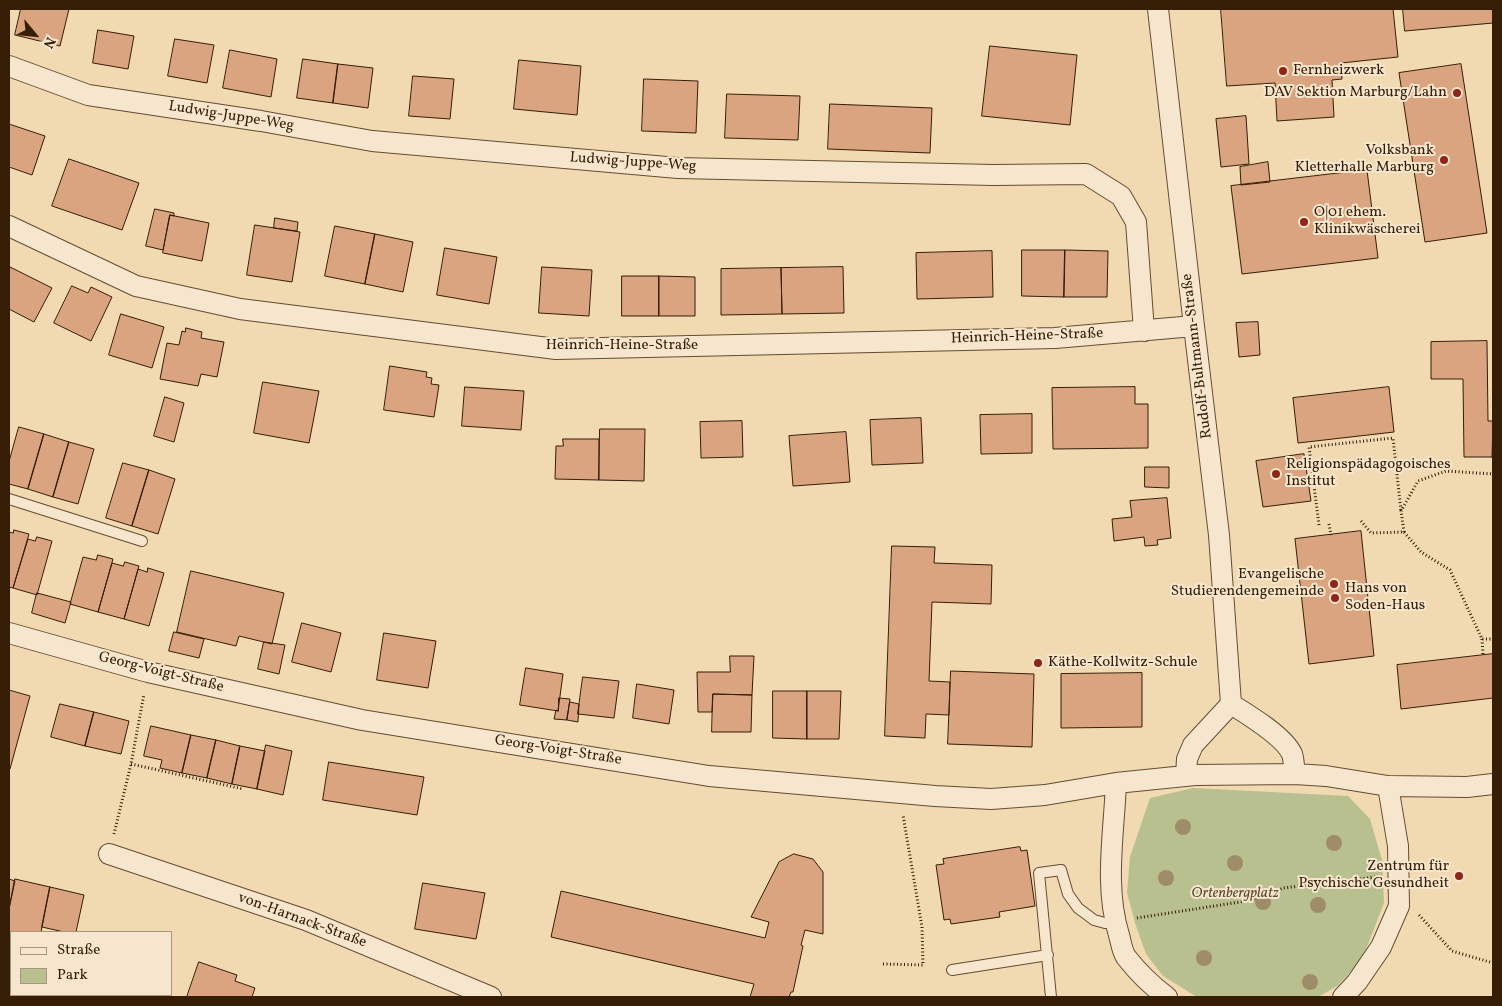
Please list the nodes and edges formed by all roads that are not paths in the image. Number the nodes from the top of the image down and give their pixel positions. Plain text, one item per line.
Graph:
1 (1158, 9) edge
2 (9, 66) edge
3 (9, 226) edge
4 (1194, 326) junction
5 (1144, 331) junction
6 (9, 499) edge
7 (142, 541) dead end
8 (9, 633) edge
9 (1230, 704) junction
10 (1294, 774) junction
11 (1186, 776) junction
12 (1116, 783) junction
13 (1493, 784) edge
14 (1388, 786) junction
15 (109, 854) road end
16 (1116, 921) junction
17 (1048, 955) junction
18 (952, 970) dead end
19 (491, 997) edge
20 (1051, 997) edge
21 (1167, 997) edge
22 (1343, 997) edge

1 - 4 street, Rudolf-Bultmann-Straße
2 - 5 street, Ludwig-Juppe-Weg
3 - 5 street, Heinrich-Heine-Straße
4 - 5 street, Heinrich-Heine-Straße
4 - 9 street, Rudolf-Bultmann-Straße
6 - 7 lane
8 - 12 street, Georg-Voigt-Straße
9 - 10 street
9 - 11 street
10 - 11 street
10 - 14 street
11 - 12 street
12 - 16 street
13 - 14 street
14 - 22 street
15 - 19 street, von-Harnack-Straße
16 - 17 lane
16 - 21 street
17 - 18 lane
17 - 20 lane

